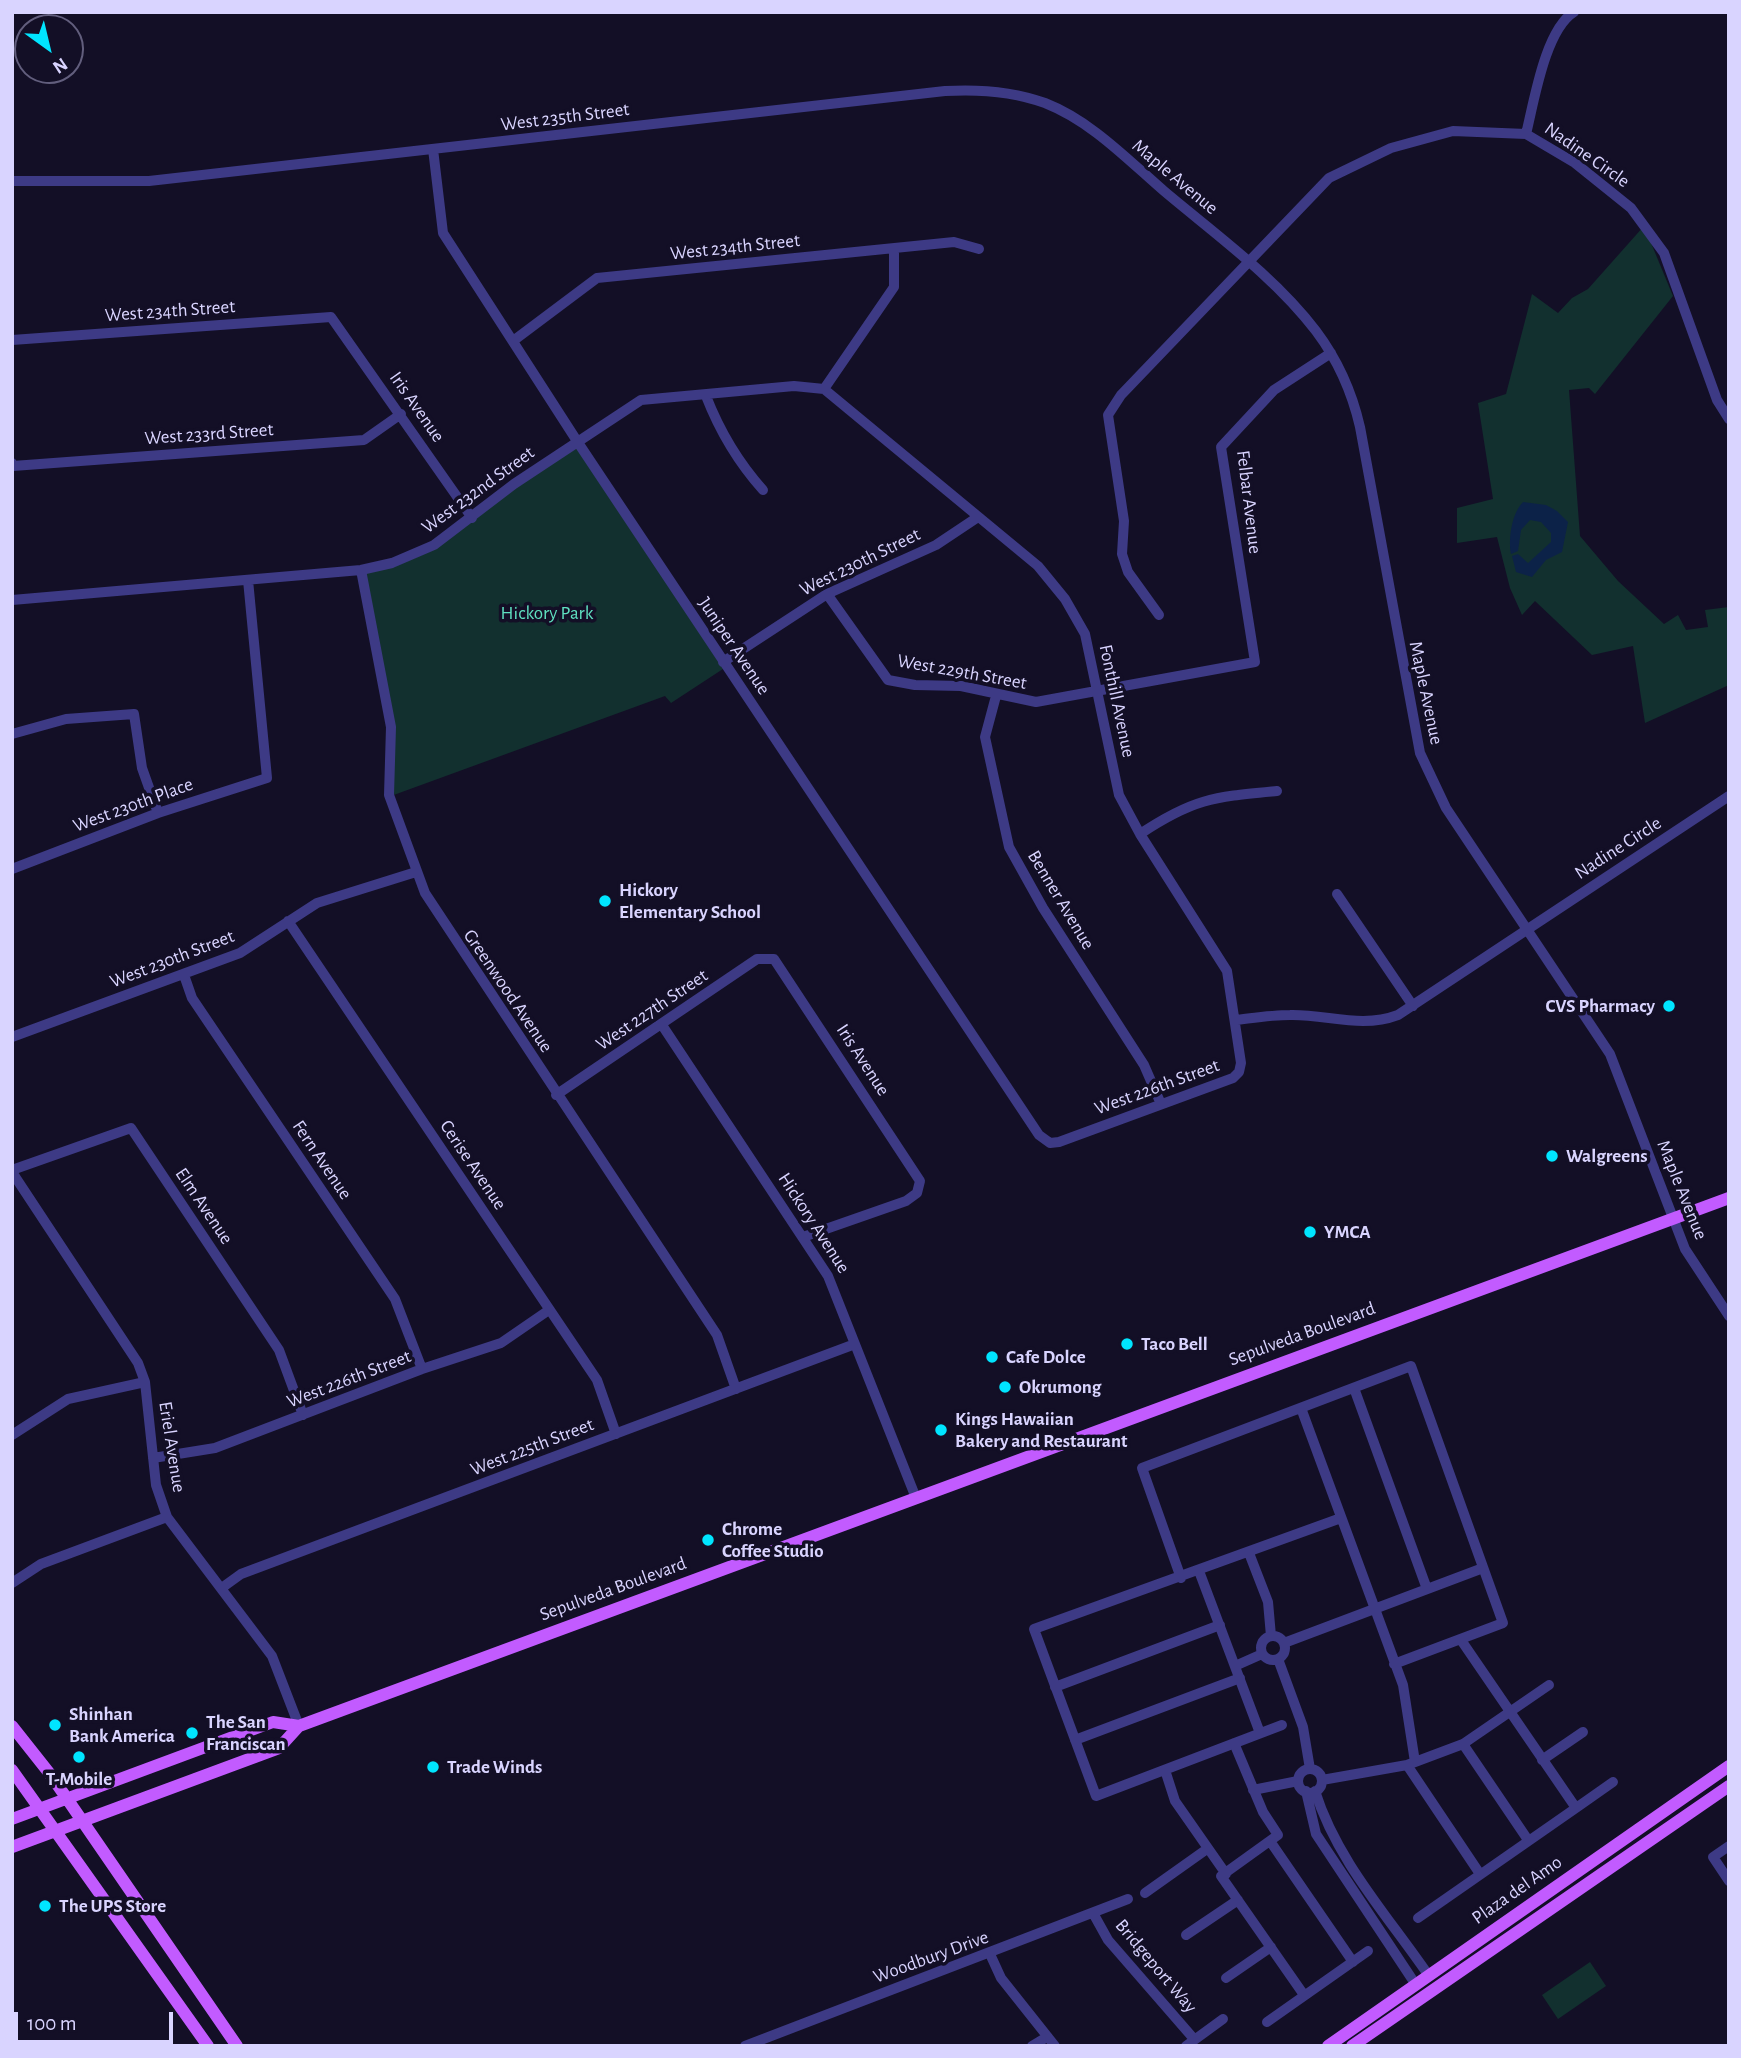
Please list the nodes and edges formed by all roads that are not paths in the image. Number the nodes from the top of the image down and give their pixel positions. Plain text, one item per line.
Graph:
1 (1574, 12) edge
2 (1526, 134) junction
3 (1108, 143) joint
4 (433, 149) junction
5 (12, 181) edge
6 (894, 249) junction
7 (979, 249) dead end
8 (1248, 263) junction
9 (331, 317) joint
10 (12, 340) edge
11 (513, 341) junction
12 (1331, 353) junction
13 (824, 389) junction
14 (706, 396) junction
15 (401, 414) junction
16 (1729, 419) edge
17 (577, 441) junction
18 (12, 463) edge
19 (763, 490) dead end
20 (978, 517) junction
21 (472, 519) junction
22 (361, 570) junction
23 (248, 580) junction
24 (827, 594) junction
25 (12, 600) edge
26 (1159, 615) dead end
27 (723, 662) junction
28 (1255, 662) joint
29 (1096, 692) junction
30 (996, 696) junction
31 (12, 733) edge
32 (1277, 791) dead end
33 (1729, 796) edge
34 (158, 813) junction
35 (1140, 835) junction
36 (12, 869) edge
37 (416, 872) junction
38 (1337, 894) dead end
39 (288, 921) junction
40 (1527, 930) junction
41 (769, 957) joint
42 (184, 975) junction
43 (1413, 1006) junction
44 (1235, 1020) junction
45 (662, 1025) junction
46 (12, 1037) edge
47 (556, 1095) junction
48 (1161, 1104) junction
49 (1050, 1143) joint
50 (12, 1171) edge
51 (1729, 1198) edge
52 (1673, 1219) junction
53 (803, 1237) junction
54 (549, 1310) junction
55 (1729, 1316) edge
56 (855, 1344) junction
57 (422, 1369) junction
58 (145, 1382) junction
59 (1354, 1388) junction
60 (736, 1389) junction
61 (1301, 1408) junction
62 (303, 1415) junction
63 (615, 1434) junction
64 (12, 1435) edge
65 (153, 1458) junction
66 (916, 1498) junction
67 (167, 1517) junction
68 (1341, 1518) junction
69 (1249, 1553) junction
70 (1483, 1568) junction
71 (1199, 1571) junction
72 (1181, 1578) junction
73 (12, 1583) edge
74 (223, 1587) junction
75 (1427, 1589) junction
76 (1374, 1609) junction
77 (1220, 1625) junction
78 (1271, 1636) junction
79 (1461, 1640) junction
80 (1284, 1643) junction
81 (1262, 1654) junction
82 (1278, 1659) junction
83 (1394, 1664) junction
84 (1235, 1666) junction
85 (1240, 1678) junction
86 (1549, 1685) dead end
87 (1055, 1687) junction
88 (1508, 1713) junction
89 (1282, 1725) dead end
90 (12, 1726) edge
91 (299, 1726) junction
92 (1583, 1732) dead end
93 (1260, 1733) junction
94 (1075, 1740) junction
95 (1234, 1744) junction
96 (1463, 1744) junction
97 (1542, 1760) junction
98 (1411, 1763) junction
99 (1729, 1766) edge
100 (1310, 1769) junction
101 (12, 1770) edge
102 (1165, 1770) junction
103 (1322, 1780) junction
104 (1298, 1781) junction
105 (1613, 1782) dead end
106 (1729, 1786) edge
107 (1253, 1790) junction
108 (1310, 1791) junction
109 (67, 1799) junction
110 (1576, 1808) junction
111 (41, 1809) junction
112 (1658, 1815) junction
113 (12, 1819) edge
114 (81, 1821) junction
115 (1667, 1828) junction
116 (55, 1831) junction
117 (1528, 1840) junction
118 (1270, 1841) junction
119 (12, 1846) edge
120 (1729, 1846) edge
121 (1208, 1849) junction
122 (1226, 1874) junction
123 (1480, 1874) junction
124 (1729, 1881) edge
125 (1145, 1893) dead end
126 (1128, 1899) dead end
127 (1238, 1900) junction
128 (1093, 1913) junction
129 (1418, 1918) dead end
130 (1186, 1935) dead end
131 (1271, 1947) junction
132 (1368, 1951) dead end
133 (990, 1954) junction
134 (1353, 1962) junction
135 (1429, 1976) junction
136 (1226, 1978) dead end
137 (1416, 1985) junction
138 (1437, 1989) junction
139 (1304, 1995) junction
140 (1425, 1997) junction
141 (1223, 2019) dead end
142 (1267, 2022) dead end
143 (1051, 2041) edge
144 (1190, 2043) edge
145 (208, 2046) edge
146 (237, 2046) edge
147 (745, 2046) edge
148 (1032, 2046) edge
149 (1328, 2046) edge
150 (1352, 2046) edge

1 - 2 street
2 - 8 street, Nadine Circle
2 - 16 street, Nadine Circle
3 - 4 street, West 235th Street
3 - 8 street, Maple Avenue
4 - 5 street, West 235th Street
4 - 11 street, Juniper Avenue
6 - 7 street, West 234th Street
6 - 11 street, West 234th Street
6 - 13 street
8 - 12 street, Maple Avenue
8 - 26 street, Nadine Circle
9 - 10 street, West 234th Street
9 - 15 street, Iris Avenue
11 - 17 street, Juniper Avenue
12 - 28 street, Felbar Avenue
12 - 40 street, Maple Avenue
13 - 14 street, West 232nd Street
13 - 20 street, Fonthill Avenue
14 - 17 street, West 232nd Street
14 - 19 street
15 - 18 street, West 233rd Street
15 - 21 street, Iris Avenue
17 - 21 street, West 232nd Street
17 - 27 street, Juniper Avenue
20 - 24 street, West 230th Street
20 - 29 street, Fonthill Avenue
21 - 22 street, West 232nd Street
22 - 23 street, West 232nd Street
22 - 37 street, Greenwood Avenue
23 - 25 street, West 232nd Street
23 - 34 street, West 230th Place
24 - 27 street, West 230th Street
24 - 30 street, West 229th Street
27 - 49 street, Juniper Avenue
28 - 29 street, West 229th Street
29 - 30 street, West 229th Street
29 - 35 street, Fonthill Avenue
30 - 48 street, Benner Avenue
31 - 34 street
32 - 35 street
33 - 40 street, Nadine Circle
34 - 36 street, West 230th Place
35 - 44 street, Fonthill Avenue
37 - 39 street, West 230th Street
37 - 47 street, Greenwood Avenue
38 - 43 street
39 - 42 street, West 230th Street
39 - 54 street, Cerise Avenue
40 - 43 street
40 - 52 street, Maple Avenue
41 - 45 street, West 227th Street
41 - 53 street, Iris Avenue
42 - 46 street, West 230th Street
42 - 57 street, Fern Avenue
43 - 44 street
44 - 48 street, West 226th Street
45 - 47 street, West 227th Street
45 - 53 street, Hickory Avenue
47 - 60 street, Greenwood Avenue
48 - 49 street, West 226th Street
50 - 58 street, Eriel Avenue
50 - 62 street, Elm Avenue
51 - 52 main road, Sepulveda Boulevard
52 - 55 street, Maple Avenue
52 - 66 main road, Sepulveda Boulevard
53 - 56 street, Hickory Avenue
54 - 57 street, West 226th Street
54 - 63 street, Cerise Avenue
56 - 60 street, West 225th Street
56 - 66 street, Hickory Avenue
57 - 62 street, West 226th Street
58 - 64 street
58 - 65 street, Eriel Avenue
59 - 61 street
59 - 70 street
59 - 75 street
60 - 63 street, West 225th Street
61 - 68 street
61 - 72 street
62 - 65 street, West 226th Street
63 - 74 street, West 225th Street
65 - 67 street, Eriel Avenue
66 - 91 main road, Sepulveda Boulevard
67 - 73 street
67 - 74 street, Eriel Avenue
68 - 69 street
68 - 76 street
69 - 71 street
69 - 78 street
70 - 75 street
70 - 79 street
71 - 72 street
71 - 77 street
72 - 87 street
74 - 91 street, Eriel Avenue
75 - 76 street
76 - 80 street
76 - 83 street
77 - 84 street
77 - 87 street
78 - 80 street
78 - 81 street
79 - 83 street
79 - 88 street
80 - 82 street
81 - 82 street
81 - 84 street
82 - 100 street
83 - 98 street
84 - 85 street
85 - 93 street
85 - 94 street
86 - 88 street
87 - 94 street
88 - 96 street
88 - 97 street
89 - 93 street
90 - 109 main road
91 - 109 main road, Sepulveda Boulevard
91 - 114 main road, Sepulveda Boulevard
92 - 97 street
93 - 95 street
94 - 102 street
95 - 102 street
95 - 107 street
96 - 98 street
96 - 117 street
97 - 110 street
98 - 103 street
98 - 123 street
99 - 112 main road, Plaza del Amo
100 - 103 street
100 - 104 street
101 - 111 main road
102 - 121 street
103 - 108 street
104 - 107 street
104 - 108 street
105 - 110 street
106 - 115 main road, Plaza del Amo
107 - 118 street
108 - 135 street
108 - 137 street
109 - 111 main road, Sepulveda Boulevard
109 - 114 main road
110 - 117 street
111 - 113 main road, Sepulveda Boulevard
111 - 116 main road
112 - 115 main road
112 - 135 main road, Plaza del Amo
114 - 116 main road, Sepulveda Boulevard
114 - 146 main road
115 - 138 main road, Plaza del Amo
116 - 119 main road, Sepulveda Boulevard
116 - 145 main road
117 - 123 street
118 - 122 street
118 - 134 street
120 - 124 street
121 - 122 street
121 - 125 street
122 - 127 street
123 - 129 street
126 - 128 street, Woodbury Drive
127 - 130 street
127 - 131 street
128 - 133 street, Woodbury Drive
128 - 144 street, Bridgeport Way
131 - 136 street
131 - 139 street
132 - 134 street
133 - 143 street
133 - 147 street, Woodbury Drive
134 - 139 street
135 - 137 main road, Plaza del Amo
135 - 138 main road
137 - 140 main road
137 - 149 main road, Plaza del Amo
138 - 140 main road, Plaza del Amo
139 - 142 street
140 - 150 main road, Plaza del Amo
141 - 144 street
143 - 148 street

